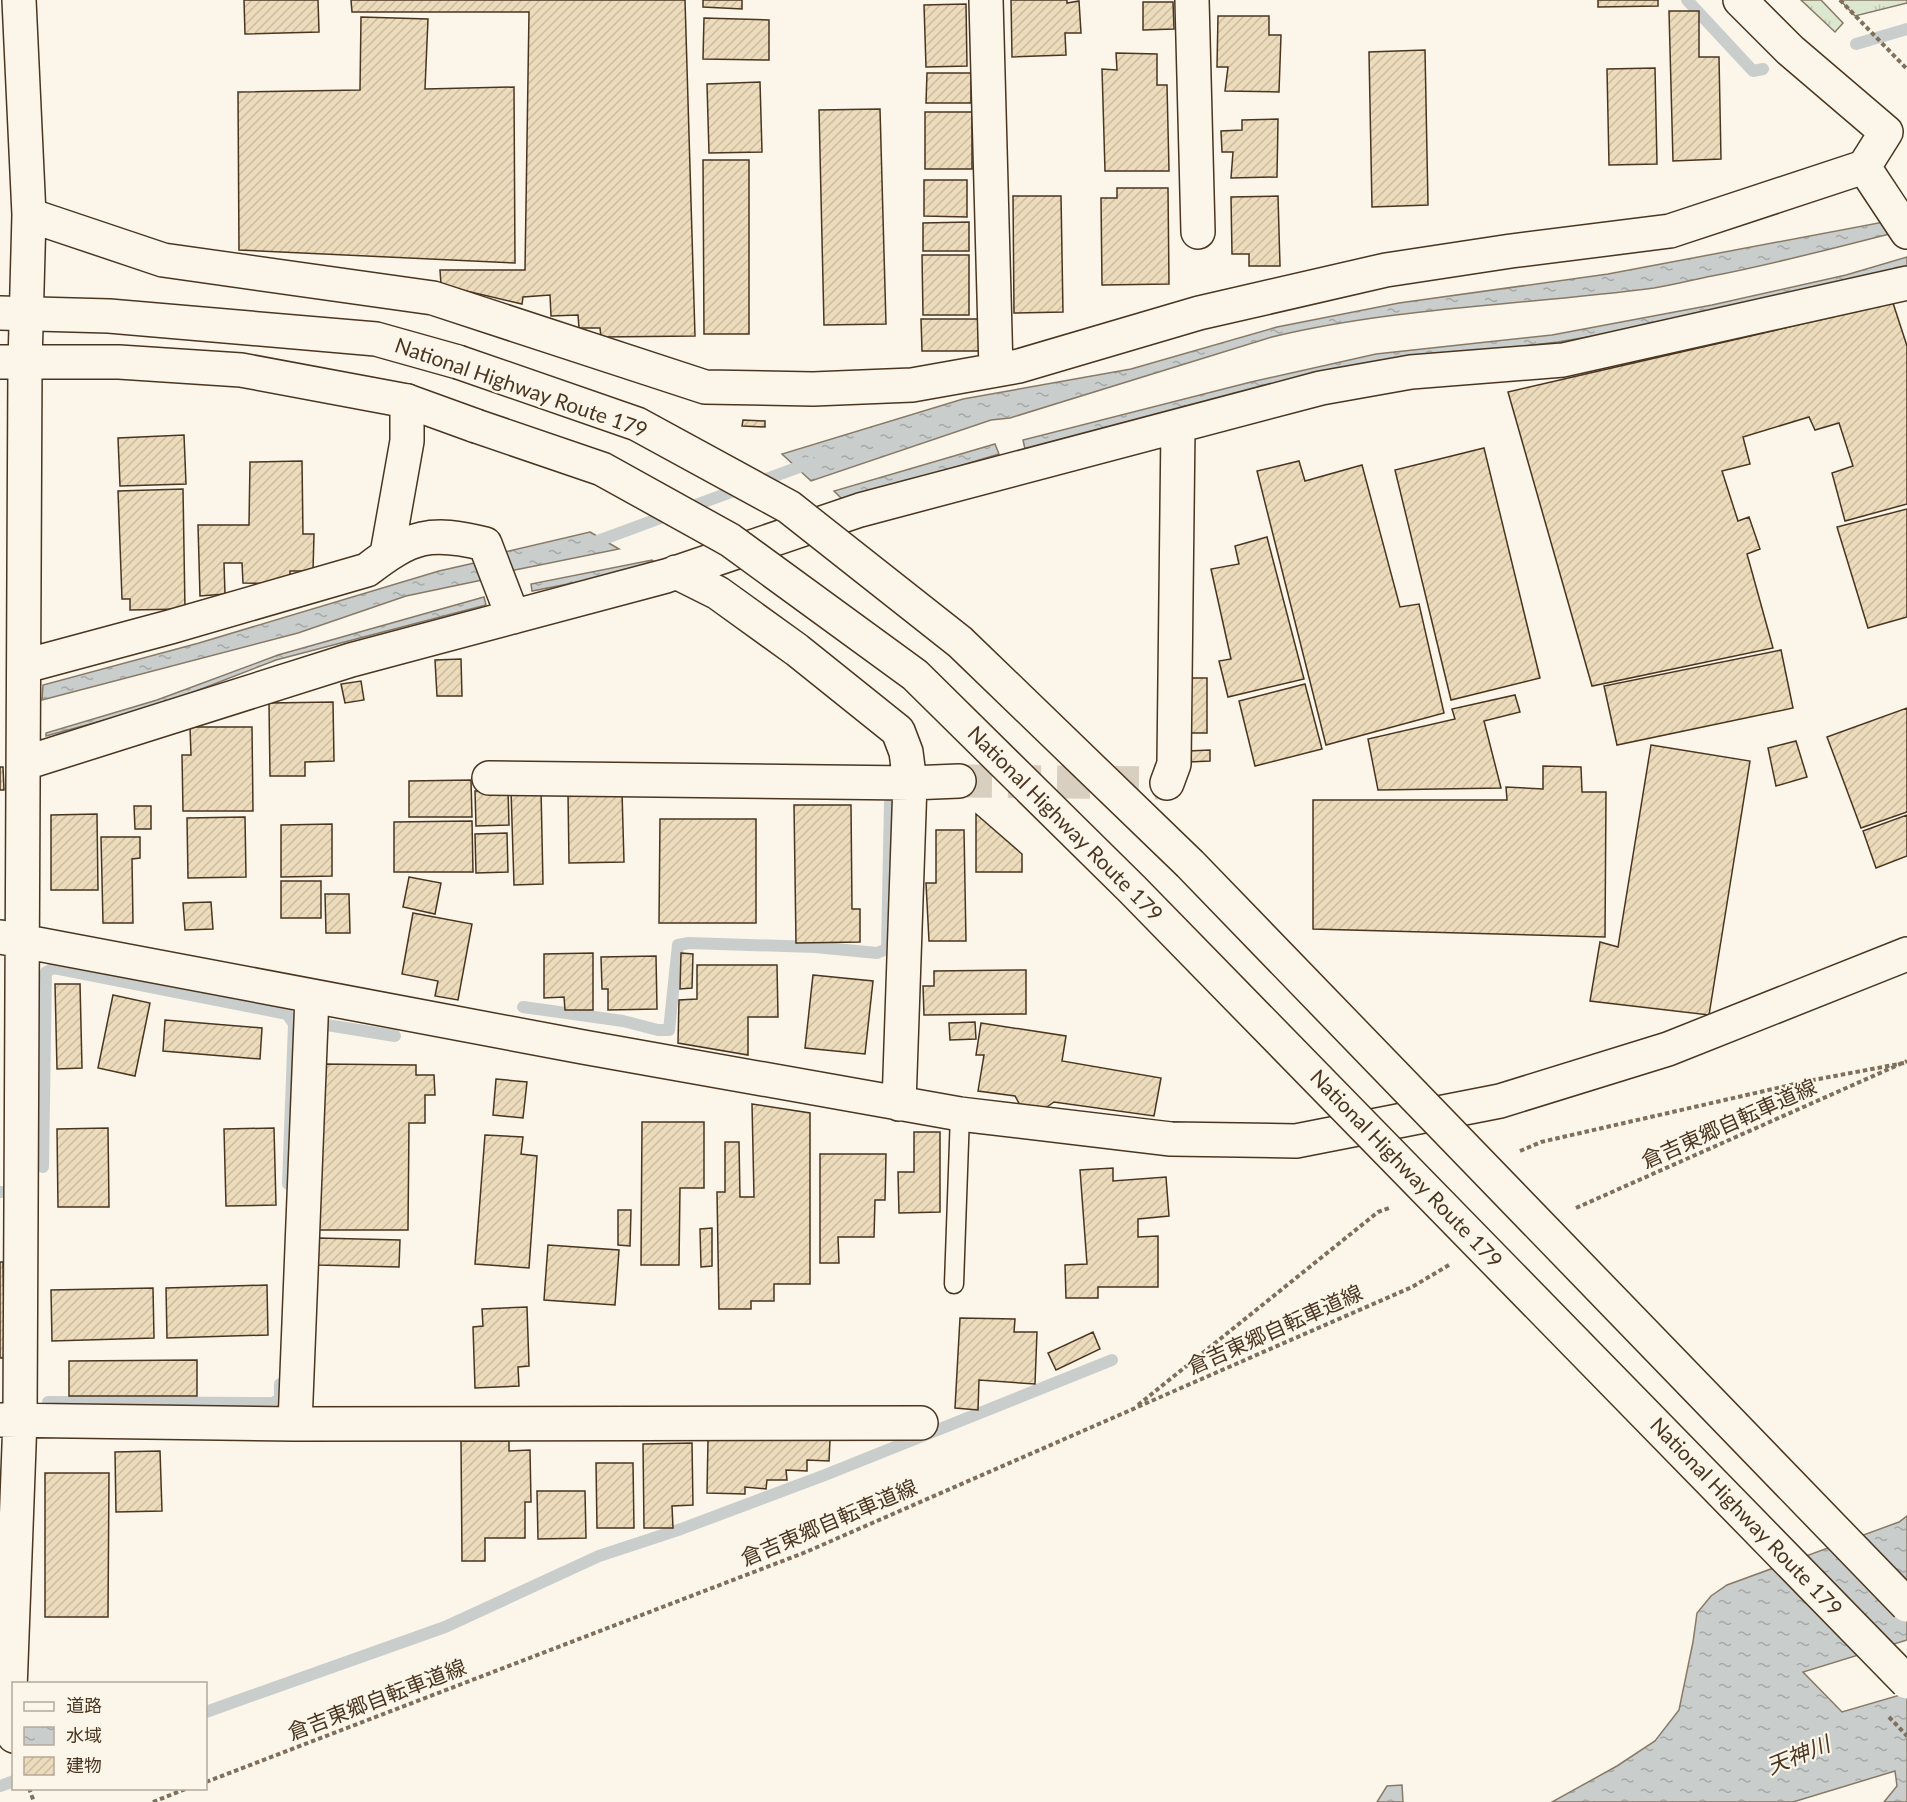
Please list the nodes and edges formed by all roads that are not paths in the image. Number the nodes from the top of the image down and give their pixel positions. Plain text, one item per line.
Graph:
1 (19, 0) edge
2 (987, 0) edge
3 (1192, 0) edge
4 (1740, 0) edge
5 (1896, 142) edge
6 (1864, 167) junction
7 (29, 215) junction
8 (1198, 232) dead end
9 (1907, 232) edge
10 (1907, 283) edge
11 (13, 313) edge
12 (13, 362) edge
13 (996, 370) junction
14 (407, 401) junction
15 (1178, 427) junction
16 (387, 554) junction
17 (676, 572) junction
18 (513, 617) junction
19 (25, 666) junction
20 (25, 763) junction
21 (489, 778) dead end
22 (959, 781) tunnel mouth
23 (910, 783) junction
24 (1167, 783) dead end
25 (12, 939) edge
26 (1907, 954) edge
27 (312, 996) junction
28 (899, 1104) junction
29 (960, 1114) junction
30 (11, 1171) edge
31 (954, 1284) dead end
32 (10, 1420) edge
33 (921, 1423) dead end
34 (295, 1424) junction
35 (1907, 1605) edge
36 (1907, 1682) edge
37 (5, 1690) edge
38 (12, 1726) edge

1 - 7 main road
2 - 13 main road
3 - 8 main road
4 - 5 main road
5 - 6 main road
6 - 9 main road
6 - 13 main road
7 - 11 main road
7 - 13 main road
10 - 15 main road
11 - 12 main road
11 - 35 main road, National Highway Route 179, bridge
12 - 14 main road, National Highway Route 179
12 - 19 main road
14 - 16 main road
14 - 36 main road, National Highway Route 179, bridge
15 - 17 main road
15 - 24 main road
16 - 18 main road
16 - 19 main road
17 - 18 main road
17 - 23 main road
18 - 20 main road
19 - 20 main road
20 - 25 main road
21 - 23 main road
22 - 23 main road
23 - 28 main road
25 - 27 main road
25 - 30 main road
26 - 29 main road
27 - 28 main road
27 - 34 main road
28 - 29 main road
29 - 31 lane
30 - 32 main road
32 - 34 main road
32 - 37 main road
33 - 34 main road
37 - 38 main road

